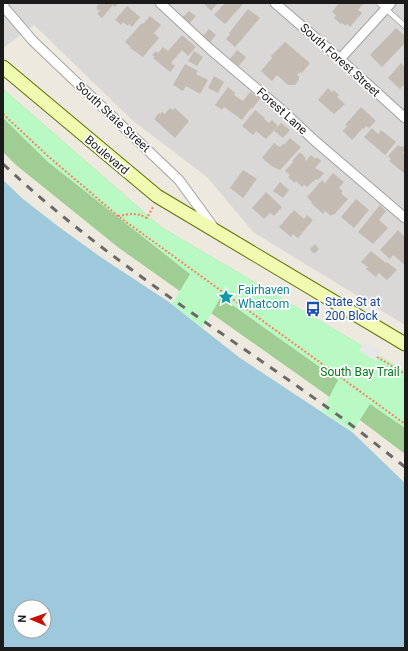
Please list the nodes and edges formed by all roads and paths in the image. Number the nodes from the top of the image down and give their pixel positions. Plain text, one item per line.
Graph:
1 (160, 3) edge
2 (275, 3) edge
3 (385, 5) edge
4 (3, 6) edge
5 (405, 26) edge
6 (340, 59) junction
7 (3, 67) edge
8 (3, 114) edge
9 (405, 118) edge
10 (153, 208) dead end
11 (118, 216) junction
12 (405, 218) edge
13 (218, 233) junction
14 (405, 344) edge
15 (377, 358) dead end
16 (405, 374) edge
17 (405, 424) edge

1 - 12 street, Forest Lane
2 - 6 street, South Forest Street
3 - 5 lane
3 - 6 street
4 - 13 street, South State Street
6 - 9 street, South Forest Street
7 - 13 main road, Boulevard
8 - 11 path
10 - 11 path
11 - 17 path
13 - 14 main road, Boulevard
15 - 16 path

